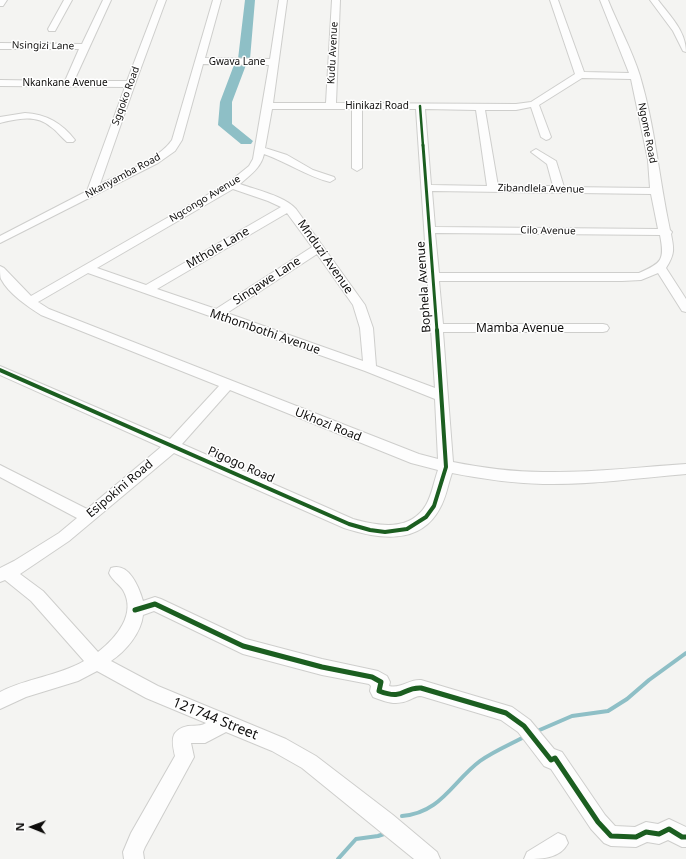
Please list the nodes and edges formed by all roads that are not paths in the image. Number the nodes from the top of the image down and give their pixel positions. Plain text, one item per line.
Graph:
1 (3, 0) edge
2 (68, 0) edge
3 (107, 0) edge
4 (162, 0) edge
5 (217, 0) edge
6 (283, 0) edge
7 (336, 0) edge
8 (554, 0) edge
9 (604, 0) edge
10 (654, 0) edge
11 (0, 4) edge
12 (52, 29) dead end
13 (0, 46) edge
14 (85, 47) junction
15 (686, 49) edge
16 (200, 62) junction
17 (273, 62) junction
18 (580, 75) junction
19 (635, 76) junction
20 (0, 82) edge
21 (68, 83) junction
22 (130, 84) junction
23 (534, 104) junction
24 (268, 106) junction
25 (331, 106) junction
26 (357, 106) junction
27 (420, 106) junction
28 (480, 107) junction
29 (0, 120) edge
30 (546, 137) dead end
31 (70, 140) dead end
32 (260, 149) junction
33 (536, 152) dead end
34 (357, 168) dead end
35 (330, 179) dead end
36 (232, 185) junction
37 (427, 188) junction
38 (494, 188) junction
39 (559, 189) junction
40 (656, 191) junction
41 (92, 193) junction
42 (289, 207) junction
43 (430, 230) junction
44 (666, 232) junction
45 (0, 240) edge
46 (318, 248) junction
47 (86, 268) junction
48 (660, 268) junction
49 (0, 270) edge
50 (432, 277) junction
51 (148, 289) junction
52 (29, 302) junction
53 (686, 308) edge
54 (216, 315) junction
55 (437, 328) junction
56 (603, 328) dead end
57 (370, 368) junction
58 (0, 370) edge
59 (227, 385) junction
60 (442, 396) junction
61 (172, 446) junction
62 (446, 467) junction
63 (686, 469) edge
64 (0, 470) edge
65 (87, 516) junction
66 (118, 573) dead end
67 (3, 574) edge
68 (135, 610) junction
69 (96, 662) junction
70 (0, 701) edge
71 (226, 722) junction
72 (686, 837) edge
73 (558, 843) dead end
74 (134, 859) edge
75 (430, 859) edge
76 (534, 859) edge

1 - 11 street
2 - 12 street
3 - 14 street
4 - 22 street, Sgqoko Road
5 - 16 street, Nkanyamba Road
6 - 17 street, Ngcongo Avenue
7 - 25 street, Kudu Avenue
8 - 18 street
9 - 19 street, Ngome Road
10 - 15 street
13 - 14 street, Nsingizi Lane
14 - 21 street
16 - 17 street, Gwava Lane
16 - 41 street, Nkanyamba Road
17 - 24 street, Ngcongo Avenue
18 - 19 street
18 - 23 street, Hinikazi Road
19 - 40 street, Ngome Road
20 - 21 street, Nkankane Avenue
21 - 22 street, Nkankane Avenue
22 - 41 street, Sgqoko Road
23 - 28 street, Hinikazi Road
23 - 30 street
24 - 25 street, Hinikazi Road
24 - 32 street, Ngcongo Avenue
25 - 26 street, Hinikazi Road
26 - 27 street, Hinikazi Road
26 - 34 street
27 - 28 street, Hinikazi Road
27 - 37 street, Bophela Avenue
28 - 38 street
29 - 31 street
32 - 35 street
32 - 36 street, Ngcongo Avenue
33 - 39 street
36 - 42 street
36 - 47 street, Ngcongo Avenue
37 - 38 street, Zibandlela Avenue
37 - 43 street, Bophela Avenue
38 - 39 street, Zibandlela Avenue
39 - 40 street, Zibandlela Avenue
40 - 44 street, Ngome Road
41 - 45 street, Nkanyamba Road
42 - 46 street, Mnduzi Avenue
42 - 51 street, Mthole Lane
43 - 44 street, Cilo Avenue
43 - 50 street, Bophela Avenue
44 - 48 street, Ngome Road
46 - 54 street, Sinqawe Lane
46 - 57 street, Mnduzi Avenue
47 - 51 street, Mthombothi Avenue
47 - 52 street, Ngcongo Avenue
48 - 50 street
48 - 53 street
49 - 52 street, Ukhozi Road
50 - 55 street, Bophela Avenue
51 - 54 street, Mthombothi Avenue
52 - 59 street, Ukhozi Road
54 - 57 street, Mthombothi Avenue
55 - 56 street, Mamba Avenue
55 - 60 street, Bophela Avenue
57 - 60 street, Mthombothi Avenue
58 - 61 street, Pigogo Road
59 - 61 street, Esipokini Road
59 - 62 street, Ukhozi Road
60 - 62 street, Bophela Avenue
61 - 62 street, Pigogo Road
61 - 65 street, Esipokini Road
62 - 63 street, Ukhozi Road
64 - 65 street
65 - 67 street, Esipokini Road
66 - 68 street
67 - 69 street, 121744 Street
68 - 69 street
68 - 72 street
69 - 70 street
69 - 71 street, 121744 Street
71 - 74 street
71 - 75 street, 121744 Street
73 - 76 street

